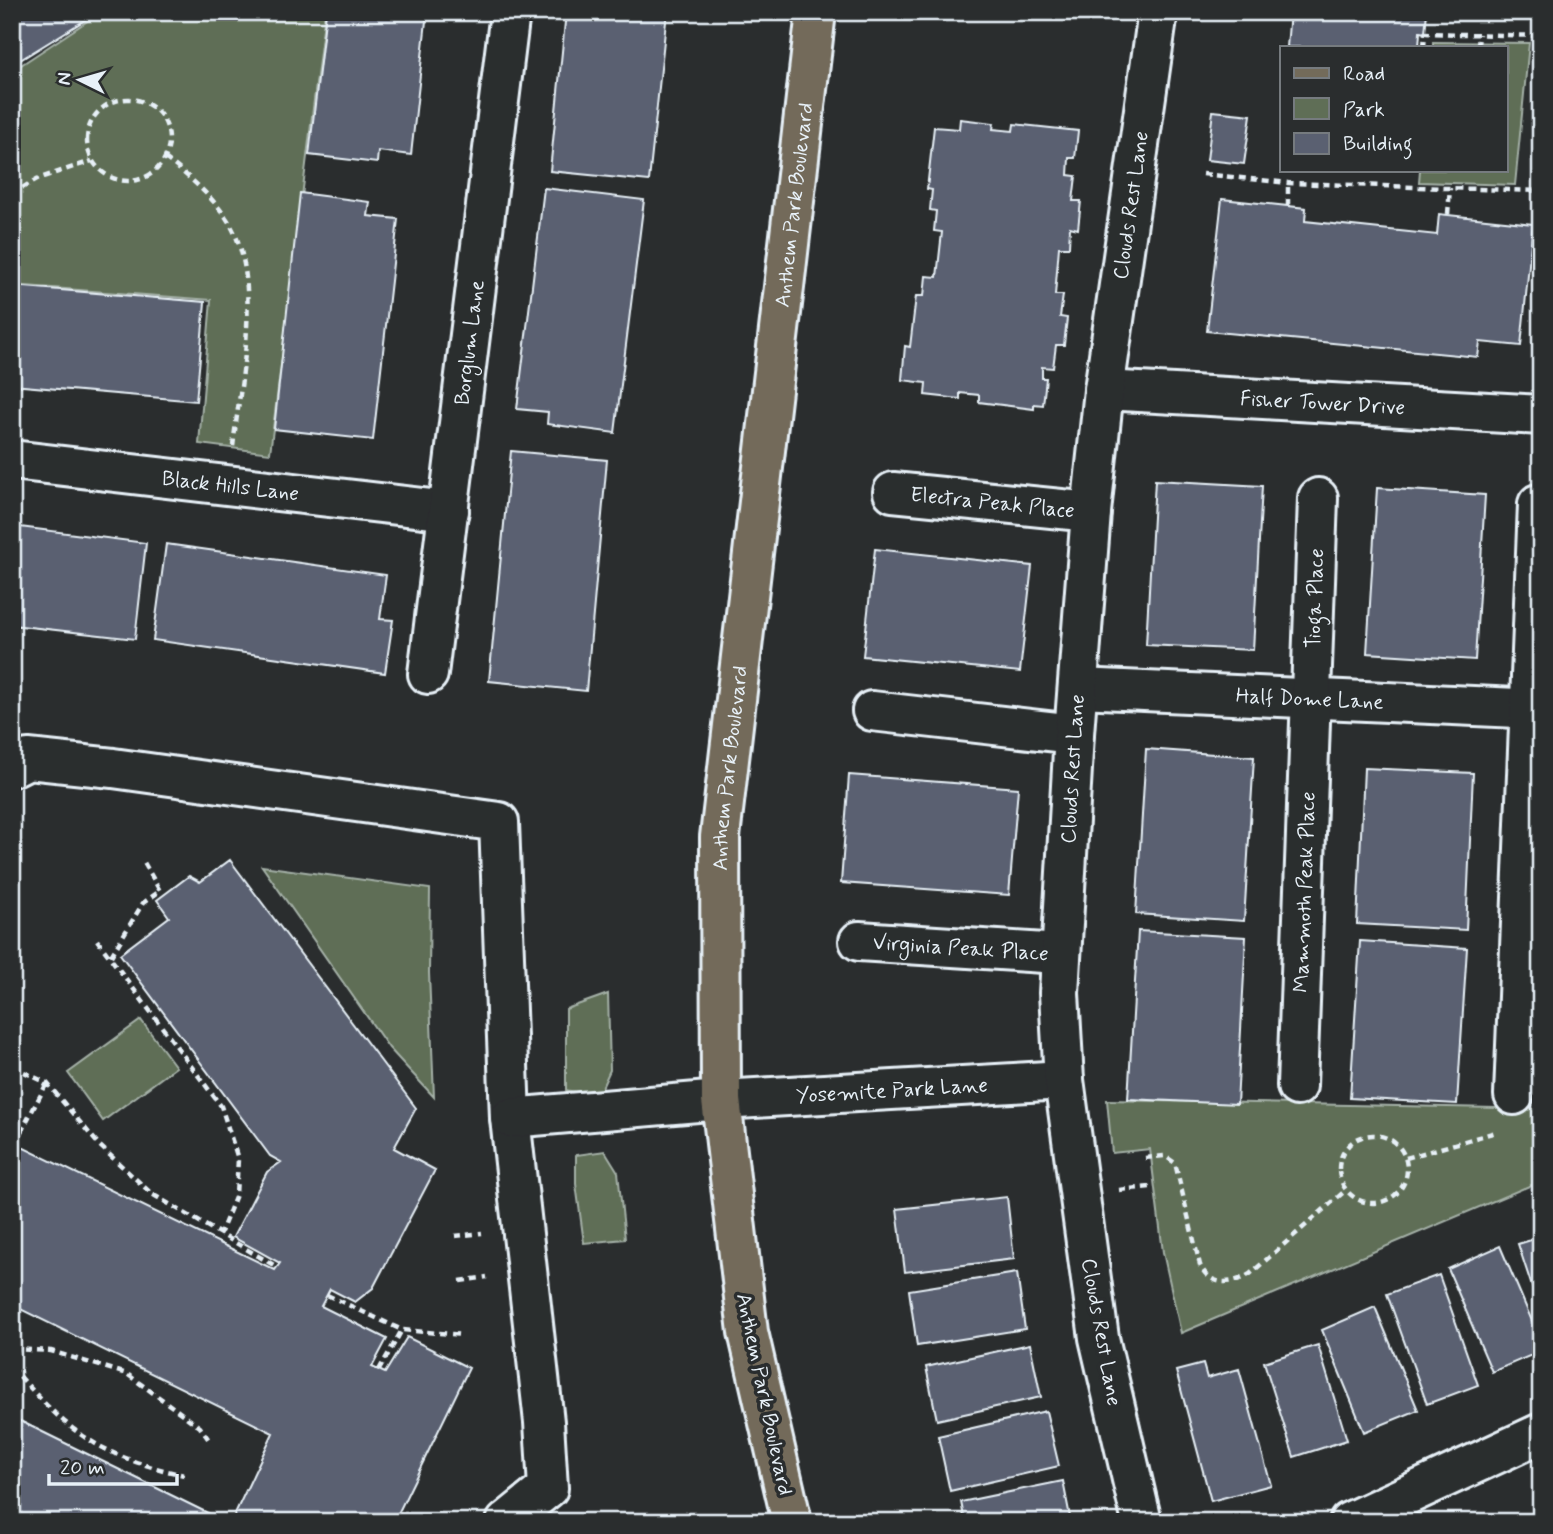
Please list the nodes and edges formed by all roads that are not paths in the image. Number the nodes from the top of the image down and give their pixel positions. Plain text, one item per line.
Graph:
1 (510, 12) edge
2 (816, 12) edge
3 (1158, 12) edge
4 (1104, 390) junction
5 (1541, 415) edge
6 (12, 460) edge
7 (893, 492) dead end
8 (1318, 498) dead end
9 (1538, 504) dead end
10 (449, 512) junction
11 (1091, 512) junction
12 (428, 674) dead end
13 (1079, 688) junction
14 (1311, 698) junction
15 (1534, 708) edge
16 (872, 711) dead end
17 (1074, 734) junction
18 (12, 767) edge
19 (859, 941) dead end
20 (1060, 954) junction
21 (1064, 1080) junction
22 (1297, 1086) dead end
23 (721, 1100) junction
24 (1510, 1113) road end
25 (510, 1118) junction
26 (1541, 1433) edge
27 (506, 1522) edge
28 (792, 1522) edge
29 (1142, 1522) edge
30 (1349, 1522) edge

1 - 10 street, Borglum Lane
2 - 23 main road, Anthem Park Boulevard
3 - 4 street, Clouds Rest Lane
4 - 5 street, Fisher Tower Drive
4 - 11 street, Clouds Rest Lane
6 - 10 street, Black Hills Lane
7 - 11 street, Electra Peak Place
8 - 14 street, Tioga Place
9 - 15 street
10 - 12 street, Borglum Lane
11 - 13 street, Clouds Rest Lane
13 - 14 street, Half Dome Lane
13 - 17 street, Clouds Rest Lane
14 - 15 street, Half Dome Lane
14 - 22 street, Mammoth Peak Place
15 - 24 street
16 - 17 street
17 - 20 street, Clouds Rest Lane
18 - 25 street
19 - 20 street, Virginia Peak Place
20 - 21 street, Clouds Rest Lane
21 - 23 street, Yosemite Park Lane
21 - 29 street, Clouds Rest Lane
23 - 25 street, Yosemite Park Lane
23 - 28 main road, Anthem Park Boulevard
25 - 27 street
26 - 30 street

